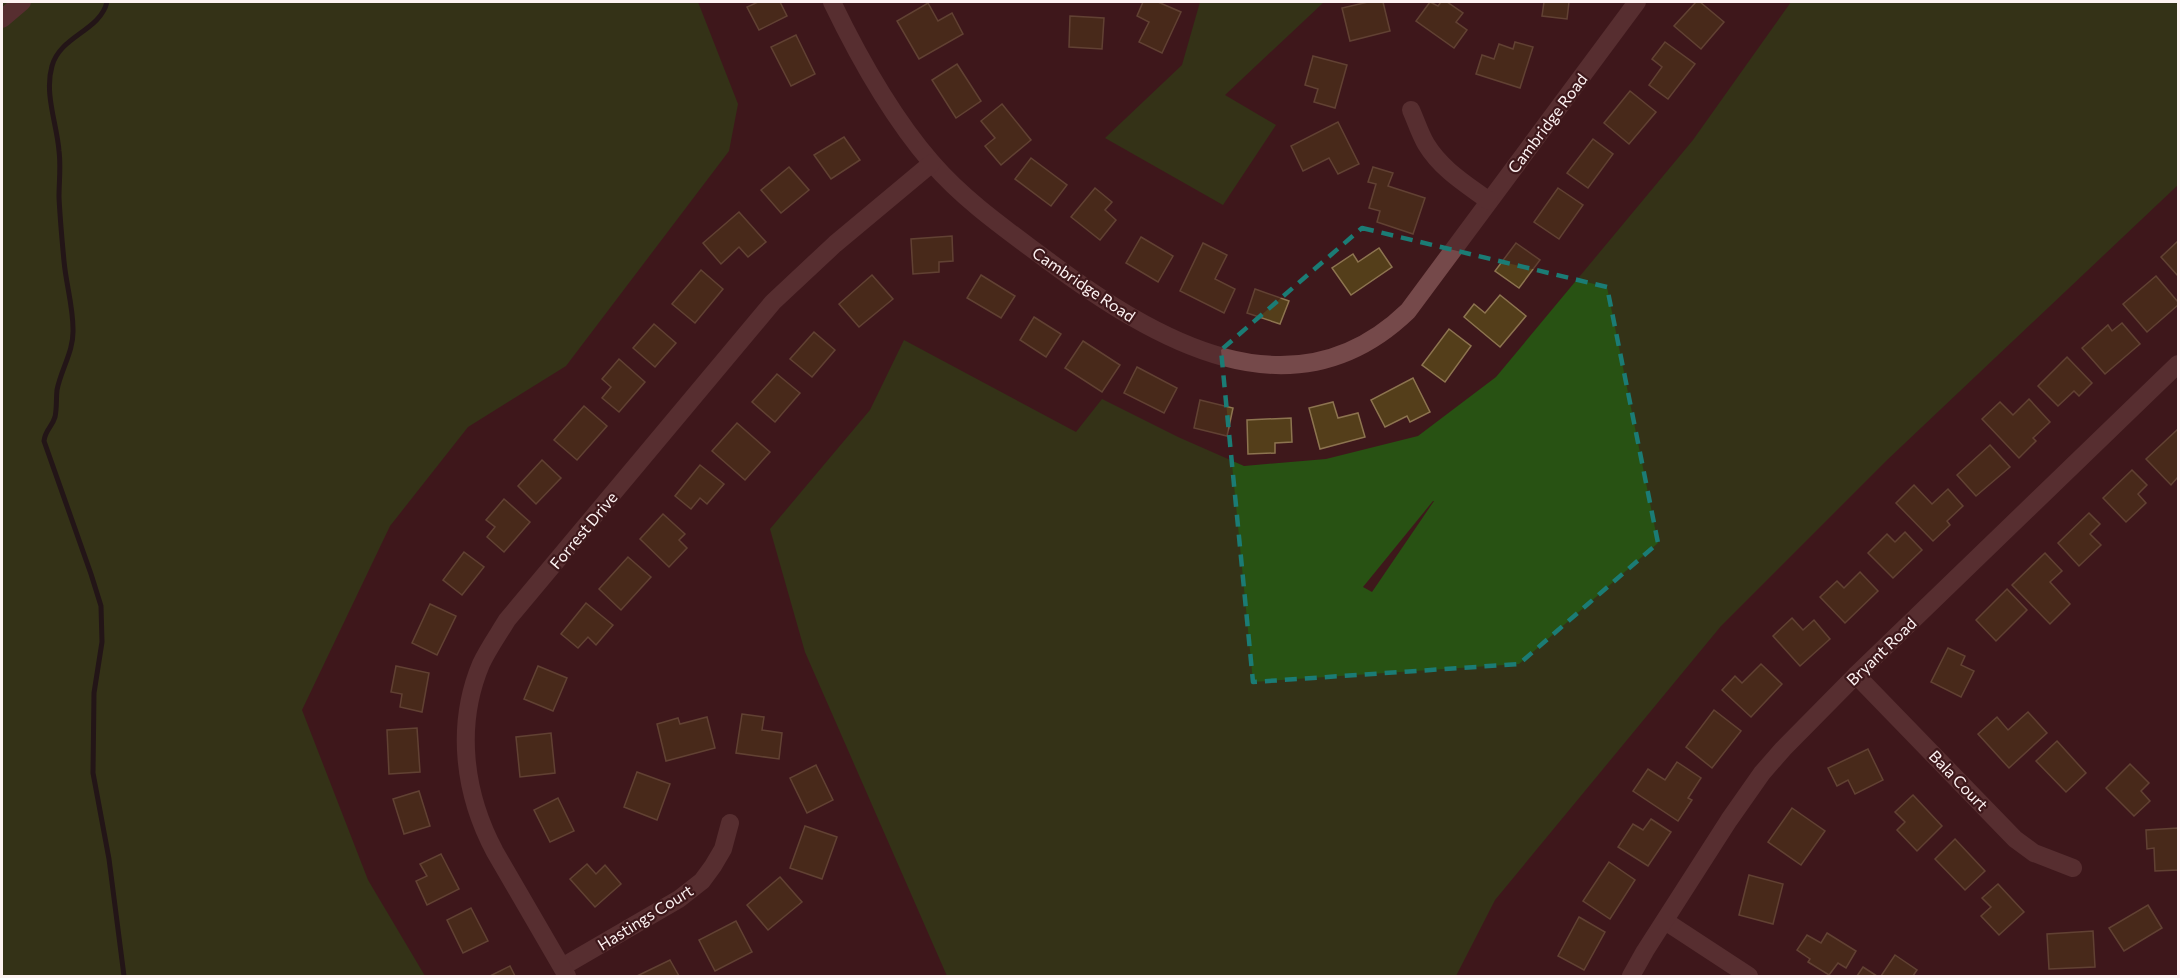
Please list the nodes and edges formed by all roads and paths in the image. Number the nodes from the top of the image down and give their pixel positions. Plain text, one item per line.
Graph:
1 (22, 2) edge
2 (832, 2) edge
3 (1637, 2) edge
4 (2, 19) edge
5 (1411, 110) dead end
6 (932, 163) junction
7 (1489, 201) junction
8 (2178, 364) edge
9 (1856, 675) junction
10 (730, 823) dead end
11 (2073, 868) dead end
12 (1665, 921) junction
13 (565, 972) edge
14 (1631, 976) edge
15 (1749, 976) edge

1 - 4 street
2 - 6 street, Cambridge Road
3 - 7 street, Cambridge Road
5 - 7 street
6 - 7 street, Cambridge Road
6 - 13 street, Forrest Drive
8 - 9 street, Bryant Road
9 - 11 street, Bala Court
9 - 12 street, Bryant Road
10 - 13 street, Hastings Court
12 - 14 street, Bryant Road
12 - 15 street

